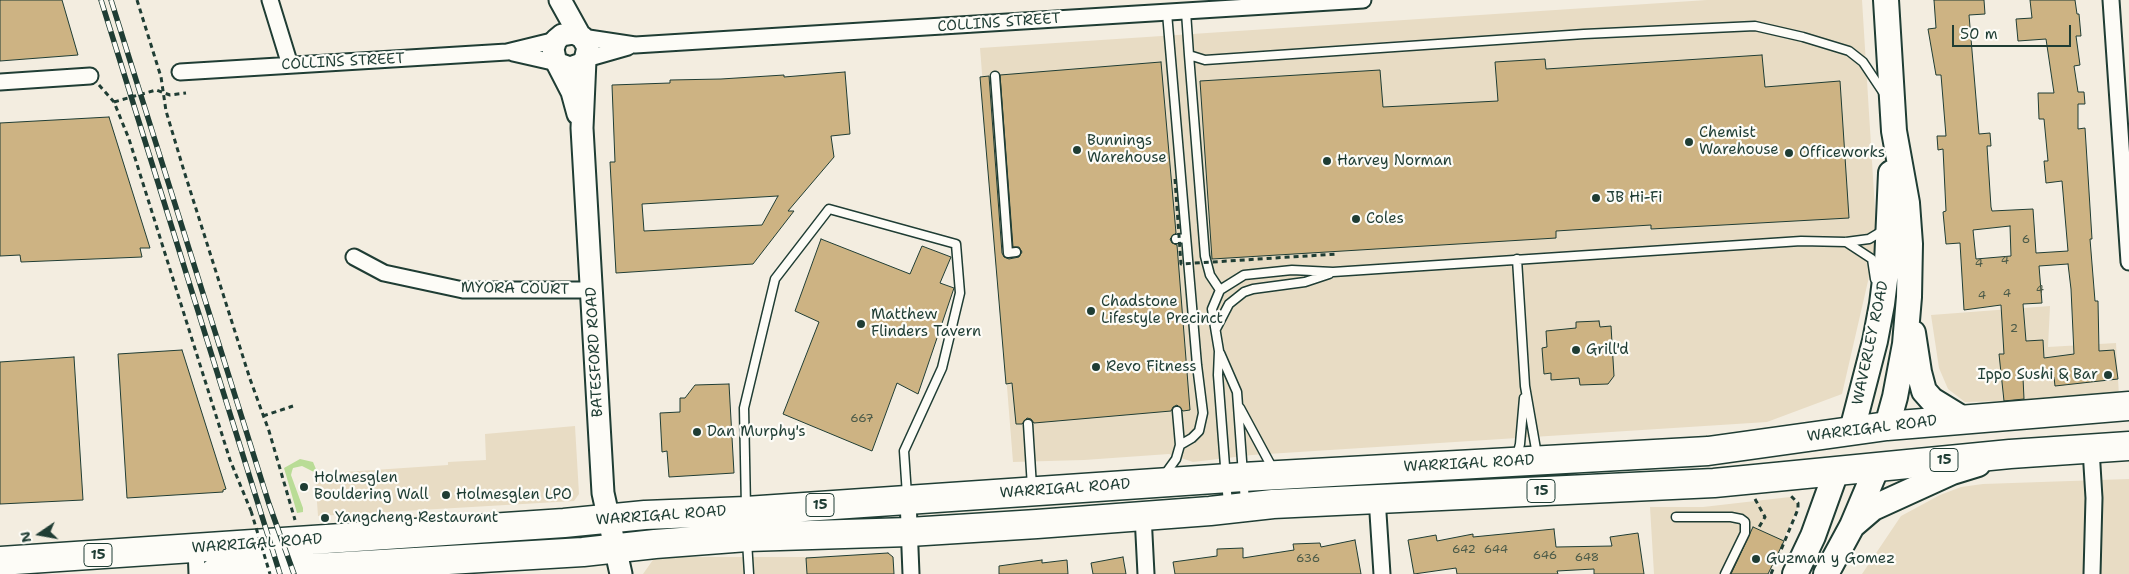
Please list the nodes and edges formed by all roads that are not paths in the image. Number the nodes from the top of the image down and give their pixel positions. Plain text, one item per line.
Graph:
1 (270, 0) edge
2 (550, 0) edge
3 (560, 0) edge
4 (1363, 0) edge
5 (1886, 0) edge
6 (2111, 0) edge
7 (1257, 3) edge
8 (1186, 12) junction
9 (1166, 13) junction
10 (581, 36) junction
11 (557, 39) junction
12 (634, 45) junction
13 (507, 52) junction
14 (1189, 55) junction
15 (586, 59) junction
16 (558, 63) junction
17 (290, 65) junction
18 (180, 72) dead end
19 (90, 76) road end
20 (995, 76) dead end
21 (0, 82) edge
22 (1892, 105) junction
23 (582, 128) junction
24 (1894, 132) junction
25 (1890, 224) junction
26 (1186, 238) junction
27 (1176, 239) dead end
28 (1846, 242) junction
29 (1016, 252) dead end
30 (354, 257) dead end
31 (1517, 259) junction
32 (2129, 262) edge
33 (1333, 272) junction
34 (591, 290) junction
35 (1220, 290) junction
36 (1909, 297) junction
37 (1216, 329) junction
38 (1875, 341) junction
39 (1219, 351) junction
40 (1525, 386) junction
41 (1238, 401) junction
42 (2129, 406) edge
43 (1177, 411) dead end
44 (1963, 419) junction
45 (1028, 424) dead end
46 (1887, 426) junction
47 (1852, 430) junction
48 (1180, 445) junction
49 (2129, 446) edge
50 (2092, 449) junction
51 (2010, 454) junction
52 (1527, 460) junction
53 (1877, 467) junction
54 (1836, 472) junction
55 (1276, 475) junction
56 (1235, 477) junction
57 (1159, 483) junction
58 (1032, 491) junction
59 (1377, 498) junction
60 (908, 499) junction
61 (1237, 508) junction
62 (746, 511) junction
63 (1143, 515) junction
64 (1676, 517) dead end
65 (608, 518) junction
66 (1852, 526) junction
67 (909, 532) junction
68 (747, 538) junction
69 (0, 561) edge
70 (196, 561) edge
71 (617, 562) edge
72 (260, 573) edge
73 (213, 574) edge
74 (749, 574) edge
75 (911, 574) edge
76 (1146, 574) edge
77 (1382, 574) edge
78 (1726, 574) edge
79 (1795, 574) edge
80 (1826, 574) edge
81 (2092, 574) edge

1 - 17 street
2 - 11 street
3 - 10 street
4 - 7 street, COLLINS STREET
5 - 22 main road, WAVERLEY ROAD
6 - 32 street
7 - 8 street, COLLINS STREET
8 - 9 street, COLLINS STREET
8 - 14 lane
9 - 12 street, COLLINS STREET
9 - 26 lane
10 - 11 street
10 - 12 street, COLLINS STREET
10 - 15 street
11 - 13 street, COLLINS STREET
11 - 16 street
12 - 15 street, COLLINS STREET
13 - 16 street, COLLINS STREET
13 - 17 street, COLLINS STREET
14 - 22 lane
14 - 35 lane
15 - 16 street
15 - 23 street, BATESFORD ROAD
16 - 23 street, BATESFORD ROAD
17 - 18 street, COLLINS STREET
19 - 21 street
20 - 29 lane
22 - 24 main road, WAVERLEY ROAD
23 - 34 street, BATESFORD ROAD
24 - 25 main road, WAVERLEY ROAD
24 - 36 main road, WAVERLEY ROAD
25 - 28 lane
25 - 38 main road, WAVERLEY ROAD
26 - 27 lane
26 - 48 lane
28 - 31 lane
28 - 38 lane
30 - 34 street, MYORA COURT
31 - 33 lane
31 - 40 lane
33 - 35 lane
33 - 37 lane
34 - 65 street, BATESFORD ROAD
35 - 37 lane
36 - 44 main road
36 - 46 main road, WAVERLEY ROAD
37 - 39 lane
38 - 47 main road, WAVERLEY ROAD
39 - 41 lane
39 - 56 lane
40 - 52 lane
40 - 52 lane
41 - 55 lane
41 - 56 lane
42 - 44 highway, WARRIGAL ROAD / 15
43 - 48 lane
44 - 46 highway, WARRIGAL ROAD / 15
45 - 58 lane
46 - 47 highway, WARRIGAL ROAD / 15
46 - 53 highway, WAVERLEY ROAD
47 - 52 highway, WARRIGAL ROAD / 15
47 - 54 highway, WAVERLEY ROAD
48 - 57 lane
49 - 50 highway, WARRIGAL ROAD / 15
50 - 51 highway, WARRIGAL ROAD / 15
50 - 81 street
51 - 53 highway, WARRIGAL ROAD / 15
51 - 66 main road
52 - 55 highway, WARRIGAL ROAD / 15
53 - 54 highway, WARRIGAL ROAD / 15
53 - 66 main road, WAVERLEY ROAD
54 - 59 highway, WARRIGAL ROAD / 15
54 - 79 main road, WAVERLEY ROAD
55 - 56 highway, WARRIGAL ROAD / 15
56 - 57 highway, WARRIGAL ROAD / 15
56 - 61 lane
56 - 61 lane
57 - 58 highway, WARRIGAL ROAD / 15
58 - 60 highway, WARRIGAL ROAD / 15
59 - 61 highway, WARRIGAL ROAD / 15
59 - 77 street
60 - 62 highway, WARRIGAL ROAD / 15
60 - 62 lane
60 - 67 street
61 - 63 highway, WARRIGAL ROAD / 15
62 - 65 highway, WARRIGAL ROAD / 15
63 - 67 highway, WARRIGAL ROAD / 15
63 - 76 street
64 - 78 lane
65 - 70 highway, WARRIGAL ROAD / 15
65 - 71 street, BATESFORD ROAD
66 - 80 main road, WAVERLEY ROAD
67 - 68 highway, WARRIGAL ROAD / 15
67 - 75 street
68 - 71 highway, WARRIGAL ROAD / 15
68 - 74 lane
69 - 70 highway, WARRIGAL ROAD / 15
71 - 72 highway, WARRIGAL ROAD / 15
72 - 73 highway, WARRIGAL ROAD / 15

